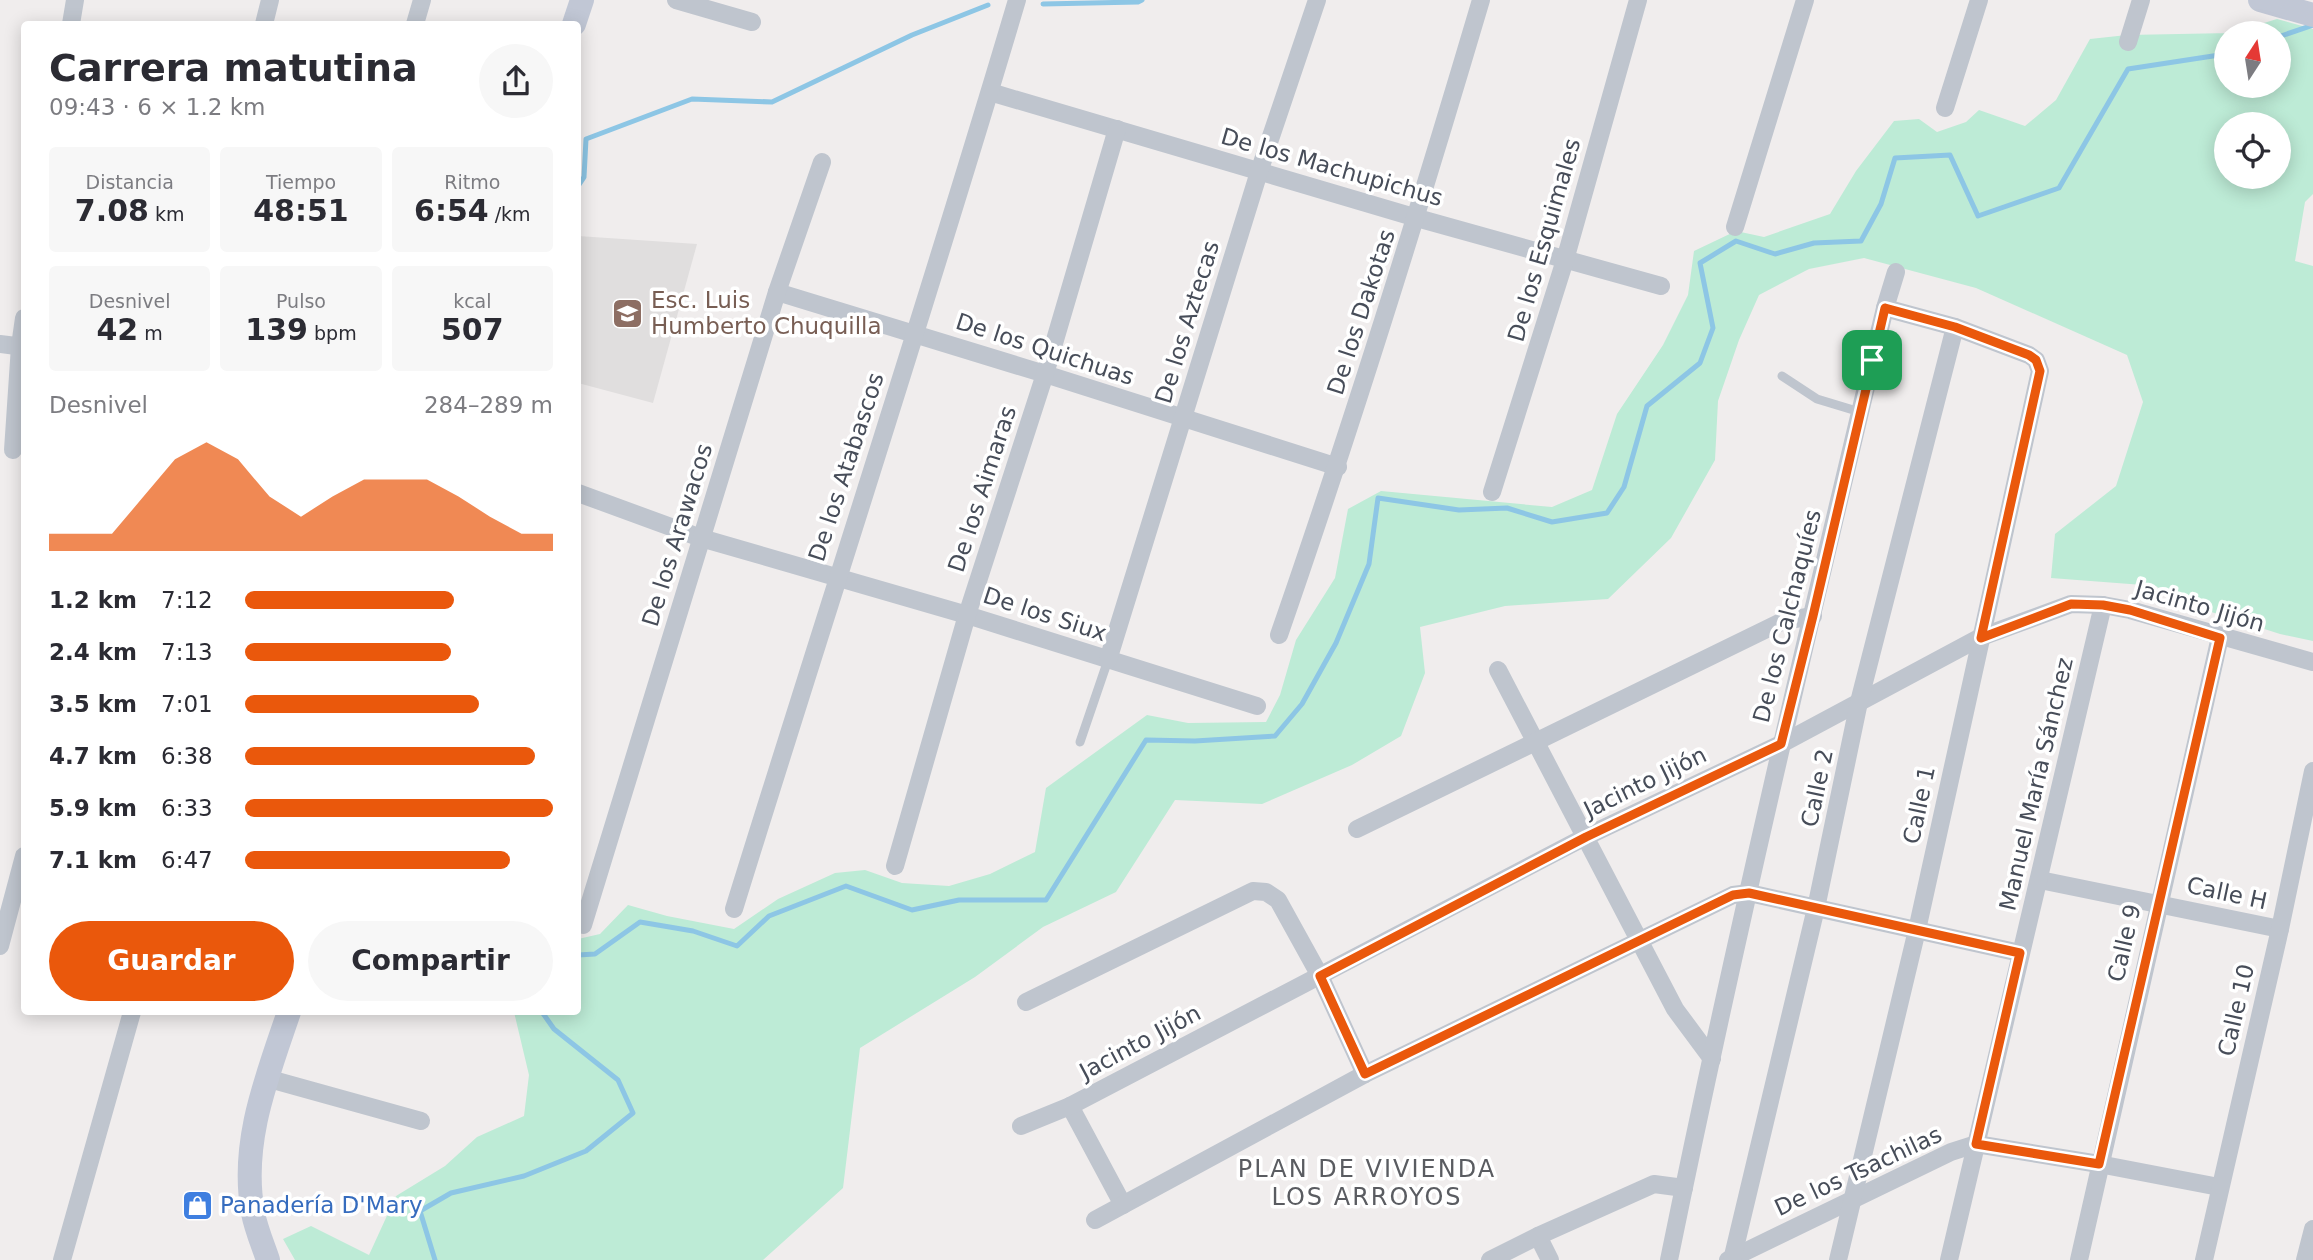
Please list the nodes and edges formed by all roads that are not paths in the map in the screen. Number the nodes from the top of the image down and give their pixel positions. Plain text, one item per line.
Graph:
1 (75, 0) edge
2 (270, 0) edge
3 (422, 0) edge
4 (582, 0) edge
5 (676, 0) edge
6 (1017, 0) edge
7 (1317, 0) edge
8 (1481, 0) edge
9 (1638, 0) edge
10 (1805, 0) edge
11 (1979, 0) edge
12 (2141, 0) edge
13 (2260, 0) edge
14 (2312, 12) edge
15 (72, 21) edge
16 (265, 21) edge
17 (416, 21) edge
18 (575, 21) edge
19 (752, 22) dead end
20 (2128, 42) dead end
21 (990, 92) junction
22 (1945, 108) dead end
23 (1117, 129) junction
24 (822, 162) dead end
25 (1259, 172) junction
26 (1417, 218) junction
27 (1735, 227) dead end
28 (1565, 260) junction
29 (1896, 272) dead end
30 (1661, 286) dead end
31 (777, 292) junction
32 (1885, 308) junction
33 (1955, 327) junction
34 (915, 333) junction
35 (0, 344) edge
36 (21, 347) edge
37 (21, 357) edge
38 (1045, 374) junction
39 (1782, 376) dead end
40 (1860, 412) junction
41 (1183, 418) junction
42 (12, 450) dead end
43 (1338, 467) junction
44 (1492, 492) dead end
45 (581, 494) edge
46 (701, 538) junction
47 (836, 577) junction
48 (2103, 605) junction
49 (967, 615) junction
50 (1813, 616) junction
51 (1279, 635) dead end
52 (1981, 638) junction
53 (2220, 638) junction
54 (1108, 660) junction
55 (2313, 662) edge
56 (1497, 670) dead end
57 (1859, 702) junction
58 (1257, 706) dead end
59 (1080, 742) dead end
60 (1536, 743) junction
61 (1781, 744) junction
62 (2313, 771) edge
63 (1357, 829) dead end
64 (1586, 837) junction
65 (895, 866) dead end
66 (21, 867) edge
67 (2040, 880) junction
68 (1749, 893) junction
69 (2158, 904) junction
70 (1816, 908) junction
71 (734, 909) dead end
72 (583, 925) dead end
73 (2280, 929) junction
74 (1917, 930) junction
75 (1639, 942) junction
76 (0, 946) edge
77 (2020, 953) junction
78 (1320, 976) junction
79 (1026, 1002) dead end
80 (131, 1015) edge
81 (288, 1015) edge
82 (1712, 1059) junction
83 (1365, 1074) junction
84 (266, 1077) junction
85 (1070, 1107) junction
86 (421, 1121) dead end
87 (1021, 1126) dead end
88 (1976, 1144) junction
89 (2099, 1164) junction
90 (2219, 1187) junction
91 (1684, 1188) junction
92 (1852, 1200) junction
93 (1122, 1205) junction
94 (1095, 1220) dead end
95 (2313, 1229) edge
96 (1538, 1236) junction
97 (1731, 1259) edge
98 (62, 1260) edge
99 (268, 1260) edge
100 (1490, 1260) edge
101 (1550, 1260) edge
102 (1669, 1260) edge
103 (1838, 1260) edge
104 (1949, 1260) edge
105 (2079, 1260) edge
106 (2204, 1260) edge
107 (2305, 1260) edge

1 - 15 street
2 - 16 street
3 - 17 street
4 - 18 street
5 - 19 street
6 - 21 street, De los Atabascos
7 - 25 street, De los Aztecas
8 - 26 street, De los Dakotas
9 - 28 street, De los Esquimales
10 - 27 street
11 - 22 street
12 - 20 street
13 - 14 street
21 - 23 street, De los Machupichus
21 - 34 street, De los Atabascos
23 - 25 street, De los Machupichus
23 - 38 street, De los Aimaras
24 - 31 street, De los Arawacos
25 - 26 street, De los Machupichus
25 - 41 street, De los Aztecas
26 - 28 street, De los Machupichus
26 - 43 street, De los Dakotas
28 - 30 street, De los Machupichus
28 - 44 street, De los Esquimales
29 - 32 street, De los Calchaquíes
31 - 34 street, De los Quichuas
31 - 46 street, De los Arawacos
32 - 33 street
32 - 40 street, De los Calchaquíes
33 - 52 street, Calle 1
33 - 57 street, Calle 2
34 - 38 street, De los Quichuas
34 - 47 street, De los Atabascos
35 - 36 street
37 - 42 street
38 - 41 street, De los Quichuas
38 - 49 street, De los Aimaras
39 - 40 lane
40 - 50 street, De los Calchaquíes
41 - 43 street, De los Quichuas
41 - 54 street, De los Aztecas
43 - 51 street, De los Dakotas
45 - 46 street, De los Siux
46 - 47 street, De los Siux
46 - 72 street, De los Arawacos
47 - 49 street, De los Siux
47 - 71 street, De los Atabascos
48 - 52 street, Jacinto Jijón
48 - 53 street, Jacinto Jijón
48 - 67 street, Manuel María Sánchez
49 - 54 street, De los Siux
49 - 65 street, De los Aimaras
50 - 60 street
50 - 61 street, De los Calchaquíes
52 - 57 street, Jacinto Jijón
52 - 74 street, Calle 1
53 - 55 street, Jacinto Jijón
53 - 69 street, Calle 9
54 - 58 street, De los Siux
54 - 59 lane
56 - 60 street
57 - 61 street, Jacinto Jijón
57 - 70 street, Calle 2
60 - 63 street
60 - 64 street
61 - 64 street, Jacinto Jijón
61 - 68 street, De los Calchaquíes
62 - 73 street, Calle 10
64 - 75 street
64 - 78 street, Jacinto Jijón
66 - 76 street
67 - 69 street, Calle H
67 - 77 street, Manuel María Sánchez
68 - 70 street
68 - 75 street
68 - 82 street, De los Calchaquíes
69 - 73 street, Calle H
69 - 89 street, Calle 9
70 - 74 street
70 - 97 street, Calle 2
73 - 90 street, Calle 10
74 - 77 street
74 - 92 street, Calle 1
75 - 82 street
75 - 83 street
77 - 88 street, Manuel María Sánchez
78 - 79 street
78 - 83 street
78 - 85 street, Jacinto Jijón
80 - 98 street
81 - 84 street
82 - 91 street, De los Calchaquíes
83 - 93 street
84 - 86 street
84 - 99 street
85 - 87 street, Jacinto Jijón
85 - 93 street
88 - 89 street, De los Tsachilas
88 - 92 street, De los Tsachilas
88 - 104 street, Manuel María Sánchez
89 - 90 street, De los Tsachilas
89 - 105 street, Calle 9
90 - 106 street, Calle 10
91 - 96 street
91 - 102 street, De los Calchaquíes
92 - 97 street, De los Tsachilas
92 - 103 street, Calle 1
93 - 94 street
95 - 107 street
96 - 100 street
96 - 101 street

